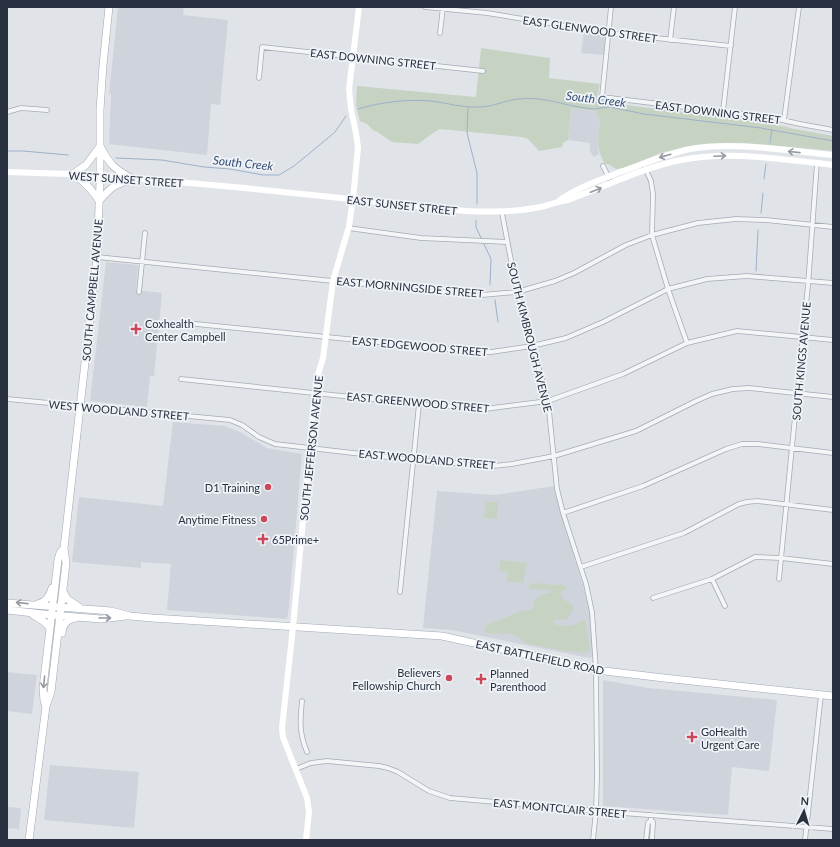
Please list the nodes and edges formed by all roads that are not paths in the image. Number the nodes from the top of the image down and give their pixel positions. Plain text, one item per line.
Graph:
1 (109, 7) edge
2 (359, 7) edge
3 (425, 7) edge
4 (611, 7) edge
5 (674, 7) edge
6 (735, 7) edge
7 (799, 7) edge
8 (443, 8) edge
9 (440, 33) dead end
10 (609, 33) junction
11 (670, 40) junction
12 (731, 46) junction
13 (353, 57) junction
14 (483, 71) dead end
15 (260, 78) dead end
16 (47, 110) dead end
17 (723, 111) junction
18 (7, 112) edge
19 (784, 120) junction
20 (833, 130) edge
21 (100, 146) junction
22 (833, 155) edge
23 (817, 163) junction
24 (833, 165) edge
25 (603, 166) dead end
26 (645, 167) junction
27 (7, 172) edge
28 (73, 174) junction
29 (100, 176) junction
30 (609, 176) junction
31 (133, 179) junction
32 (612, 183) junction
33 (245, 188) joint
34 (353, 199) junction
35 (99, 201) junction
36 (558, 201) junction
37 (502, 213) junction
38 (812, 225) junction
39 (833, 227) edge
40 (348, 228) junction
41 (145, 233) dead end
42 (652, 235) junction
43 (507, 242) junction
44 (97, 257) junction
45 (142, 262) junction
46 (332, 281) junction
47 (808, 281) junction
48 (833, 284) edge
49 (668, 289) junction
50 (138, 292) dead end
51 (517, 292) junction
52 (186, 323) dead end
53 (326, 337) junction
54 (803, 337) junction
55 (833, 340) edge
56 (688, 343) junction
57 (532, 346) junction
58 (181, 379) dead end
59 (314, 392) junction
60 (798, 393) junction
61 (833, 397) edge
62 (7, 400) edge
63 (548, 401) junction
64 (419, 404) junction
65 (81, 407) junction
66 (230, 420) joint
67 (309, 449) junction
68 (793, 449) junction
69 (833, 453) edge
70 (554, 456) junction
71 (414, 460) junction
72 (786, 505) junction
73 (833, 510) edge
74 (563, 513) junction
75 (64, 548) junction
76 (781, 558) junction
77 (58, 564) junction
78 (833, 564) edge
79 (581, 566) junction
80 (712, 579) junction
81 (780, 579) dead end
82 (63, 590) junction
83 (400, 592) dead end
84 (653, 598) dead end
85 (7, 603) edge
86 (37, 605) junction
87 (53, 606) junction
88 (725, 606) dead end
89 (61, 607) junction
90 (80, 608) junction
91 (7, 610) edge
92 (30, 613) junction
93 (52, 615) junction
94 (60, 616) junction
95 (130, 616) junction
96 (79, 617) junction
97 (293, 628) junction
98 (50, 629) junction
99 (54, 666) junction
100 (596, 670) junction
101 (821, 695) junction
102 (833, 696) edge
103 (302, 701) dead end
104 (46, 706) junction
105 (307, 752) dead end
106 (296, 769) junction
107 (596, 811) junction
108 (651, 818) junction
109 (807, 827) junction
110 (833, 829) edge
111 (30, 840) edge
112 (306, 840) edge
113 (593, 840) edge
114 (646, 840) edge
115 (652, 840) edge
116 (806, 840) edge

1 - 21 main road, SOUTH CAMPBELL AVENUE
2 - 13 main road, SOUTH JEFFERSON AVENUE
3 - 8 street, EAST GLENWOOD STREET
4 - 10 street
5 - 11 street
6 - 12 street
7 - 19 street
8 - 9 street
8 - 10 street, EAST GLENWOOD STREET
10 - 11 street, EAST GLENWOOD STREET
10 - 17 street, EAST DOWNING STREET
11 - 12 street, EAST GLENWOOD STREET
12 - 17 street
13 - 14 street, EAST DOWNING STREET
13 - 15 street, EAST DOWNING STREET
13 - 34 main road, SOUTH JEFFERSON AVENUE
16 - 18 street
17 - 19 street, EAST DOWNING STREET
19 - 20 street, EAST DOWNING STREET
21 - 28 main road
21 - 29 main road, SOUTH CAMPBELL AVENUE
21 - 31 main road
22 -> 26 main road, EAST SUNSET STREET
23 - 24 main road, EAST SUNSET STREET
26 -> 23 main road, EAST SUNSET STREET
23 - 38 street, SOUTH KINGS AVENUE
25 - 30 street
26 - 30 main road, EAST SUNSET STREET
26 - 32 main road, EAST SUNSET STREET
26 - 42 street
27 - 28 main road, WEST SUNSET STREET
28 - 29 main road, WEST SUNSET STREET
28 - 35 main road
29 - 31 main road, WEST SUNSET STREET
29 - 35 main road, SOUTH CAMPBELL AVENUE
30 - 32 street
30 - 36 main road, EAST SUNSET STREET
31 - 33 main road, WEST SUNSET STREET
31 - 35 main road
36 -> 32 main road, EAST SUNSET STREET
33 - 34 main road, EAST SUNSET STREET
34 - 37 main road, EAST SUNSET STREET
34 - 40 main road, SOUTH JEFFERSON AVENUE
35 - 44 main road, SOUTH CAMPBELL AVENUE
36 - 37 main road, EAST SUNSET STREET
37 - 43 street, SOUTH KIMBROUGH AVENUE
38 - 39 street, EAST MORNINGSIDE STREET
38 - 42 street, EAST MORNINGSIDE STREET
38 - 47 street, SOUTH KINGS AVENUE
40 - 43 street
40 - 46 main road, SOUTH JEFFERSON AVENUE
41 - 45 street
42 - 49 street
42 - 51 street, EAST MORNINGSIDE STREET
43 - 51 street, SOUTH KIMBROUGH AVENUE
44 - 45 street, EAST MORNINGSIDE STREET
44 - 65 main road, SOUTH CAMPBELL AVENUE
45 - 46 street, EAST MORNINGSIDE STREET
45 - 50 street
46 - 51 street, EAST MORNINGSIDE STREET
46 - 53 main road, SOUTH JEFFERSON AVENUE
47 - 48 street, EAST EDGEWOOD STREET
47 - 49 street, EAST EDGEWOOD STREET
47 - 54 street, SOUTH KINGS AVENUE
49 - 56 street
49 - 57 street, EAST EDGEWOOD STREET
51 - 57 street, SOUTH KIMBROUGH AVENUE
52 - 53 street, EAST EDGEWOOD STREET
53 - 57 street, EAST EDGEWOOD STREET
53 - 59 main road, SOUTH JEFFERSON AVENUE
54 - 55 street, EAST GREENWOOD STREET
54 - 56 street, EAST GREENWOOD STREET
54 - 60 street, SOUTH KINGS AVENUE
56 - 63 street, EAST GREENWOOD STREET
57 - 63 street, SOUTH KIMBROUGH AVENUE
58 - 59 street, EAST GREENWOOD STREET
59 - 64 street, EAST GREENWOOD STREET
59 - 67 main road, SOUTH JEFFERSON AVENUE
60 - 61 street, EAST WOODLAND STREET
60 - 68 street, SOUTH KINGS AVENUE
60 - 70 street, EAST WOODLAND STREET
62 - 65 street, WEST WOODLAND STREET
63 - 64 street, EAST GREENWOOD STREET
63 - 70 street, SOUTH KIMBROUGH AVENUE
64 - 71 street
65 - 66 street, WEST WOODLAND STREET
65 - 75 main road, SOUTH CAMPBELL AVENUE
66 - 67 street, EAST WOODLAND STREET
67 - 71 street, EAST WOODLAND STREET
67 - 97 main road, SOUTH JEFFERSON AVENUE
68 - 69 street
68 - 72 street, SOUTH KINGS AVENUE
68 - 74 street
70 - 71 street, EAST WOODLAND STREET
70 - 74 street, SOUTH KIMBROUGH AVENUE
71 - 83 street
72 - 73 street
72 - 76 street, SOUTH KINGS AVENUE
72 - 79 street
74 - 79 street, SOUTH KIMBROUGH AVENUE
75 - 77 main road, SOUTH CAMPBELL AVENUE
75 - 82 main road, SOUTH CAMPBELL AVENUE
76 - 78 street
76 - 80 street
76 - 81 street, SOUTH KINGS AVENUE
77 - 86 main road
77 - 87 main road, SOUTH CAMPBELL AVENUE
79 - 100 street, SOUTH KIMBROUGH AVENUE
80 - 84 street
80 - 88 street
82 - 89 main road, SOUTH CAMPBELL AVENUE
82 - 90 main road
86 -> 85 main road
86 - 87 main road
87 - 89 main road
87 - 93 main road, SOUTH CAMPBELL AVENUE
89 - 90 main road
89 - 94 main road, SOUTH CAMPBELL AVENUE
90 - 95 main road
91 - 92 main road
92 - 93 main road
92 - 98 main road
93 - 94 main road
93 - 98 main road, SOUTH CAMPBELL AVENUE
94 - 96 main road
94 - 99 main road, SOUTH CAMPBELL AVENUE
96 -> 95 main road
95 - 97 main road, EAST BATTLEFIELD ROAD
96 - 99 main road
97 - 100 main road, EAST BATTLEFIELD ROAD
97 - 106 main road, SOUTH JEFFERSON AVENUE
98 -> 104 main road, SOUTH CAMPBELL AVENUE
99 - 104 main road, SOUTH CAMPBELL AVENUE
100 - 101 main road, EAST BATTLEFIELD ROAD
100 - 107 street, SOUTH KIMBROUGH AVENUE
101 - 102 main road, EAST BATTLEFIELD ROAD
101 - 109 street
103 - 105 street
104 - 111 main road, SOUTH CAMPBELL AVENUE
106 - 107 street, EAST MONTCLAIR STREET
106 - 112 main road, SOUTH JEFFERSON AVENUE
107 - 108 street, EAST MONTCLAIR STREET
107 - 113 street, SOUTH KIMBROUGH AVENUE
108 - 109 street, EAST MONTCLAIR STREET
108 - 114 street
108 - 115 street
109 - 110 street, EAST MONTCLAIR STREET
109 - 116 street

